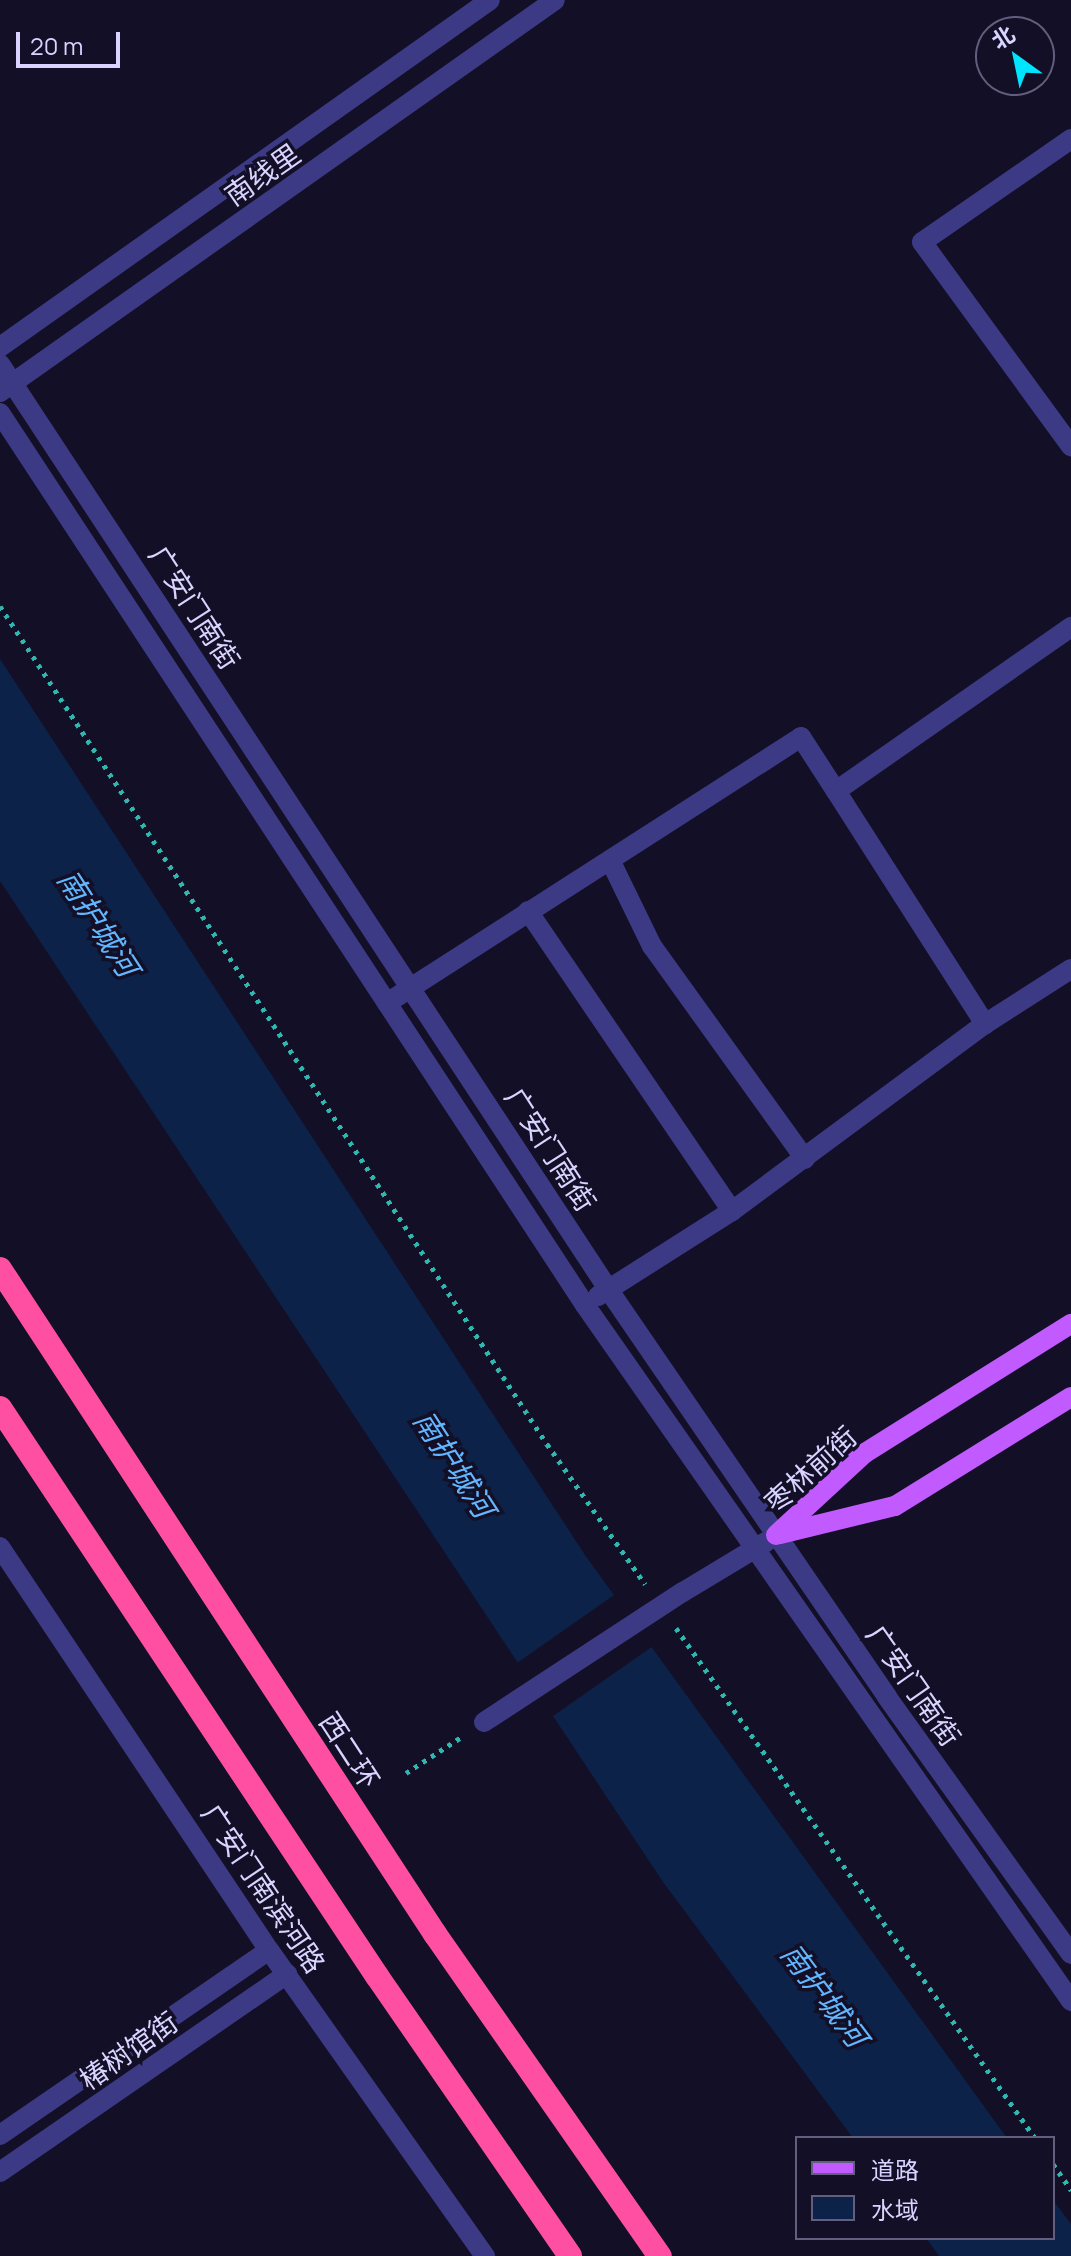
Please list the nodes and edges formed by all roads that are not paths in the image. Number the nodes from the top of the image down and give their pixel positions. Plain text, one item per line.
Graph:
1 (490, 0) edge
2 (555, 0) edge
3 (1071, 139) edge
4 (0, 347) edge
5 (0, 364) edge
6 (6, 388) edge
7 (0, 413) edge
8 (1071, 446) edge
9 (1071, 627) edge
10 (836, 791) junction
11 (610, 860) junction
12 (528, 911) junction
13 (1071, 969) edge
14 (412, 986) junction
15 (387, 1003) junction
16 (985, 1024) junction
17 (805, 1159) junction
18 (732, 1211) junction
19 (0, 1269) edge
20 (608, 1289) junction
21 (585, 1305) junction
22 (1071, 1324) edge
23 (1071, 1397) edge
24 (0, 1408) edge
25 (776, 1535) junction
26 (0, 1547) edge
27 (755, 1548) junction
28 (484, 1722) road end
29 (269, 1950) junction
30 (1071, 1954) edge
31 (287, 1974) junction
32 (1071, 2001) edge
33 (0, 2135) edge
34 (0, 2172) edge
35 (485, 2256) edge
36 (570, 2256) edge
37 (660, 2256) edge

1 - 4 street, 南线里
2 - 6 street, 南线里
3 - 8 street
5 - 6 street, 广安门南街
6 - 14 street, 广安门南街
7 - 15 street, 广安门南街
9 - 10 street
10 - 11 street
10 - 16 street
11 - 12 street
11 - 17 street
12 - 14 street
12 - 18 street
13 - 16 street
14 - 15 street
14 - 20 street, 广安门南街
15 - 21 street, 广安门南街
16 - 17 street
17 - 18 street
18 - 20 street
19 - 37 highway, 西二环
20 - 21 street
20 - 25 street, 广安门南街
21 - 27 street, 广安门南街
22 - 25 main road, 枣林前街
23 - 25 main road, 枣林前街
24 - 36 highway
25 - 27 street
25 - 30 street, 广安门南街
26 - 29 street, 广安门南滨河路
27 - 28 street, bridge
27 - 32 street, 广安门南街
29 - 31 street, 广安门南滨河路
29 - 33 street, 椿树馆街
31 - 34 street, 椿树馆街
31 - 35 street, 广安门南滨河路

